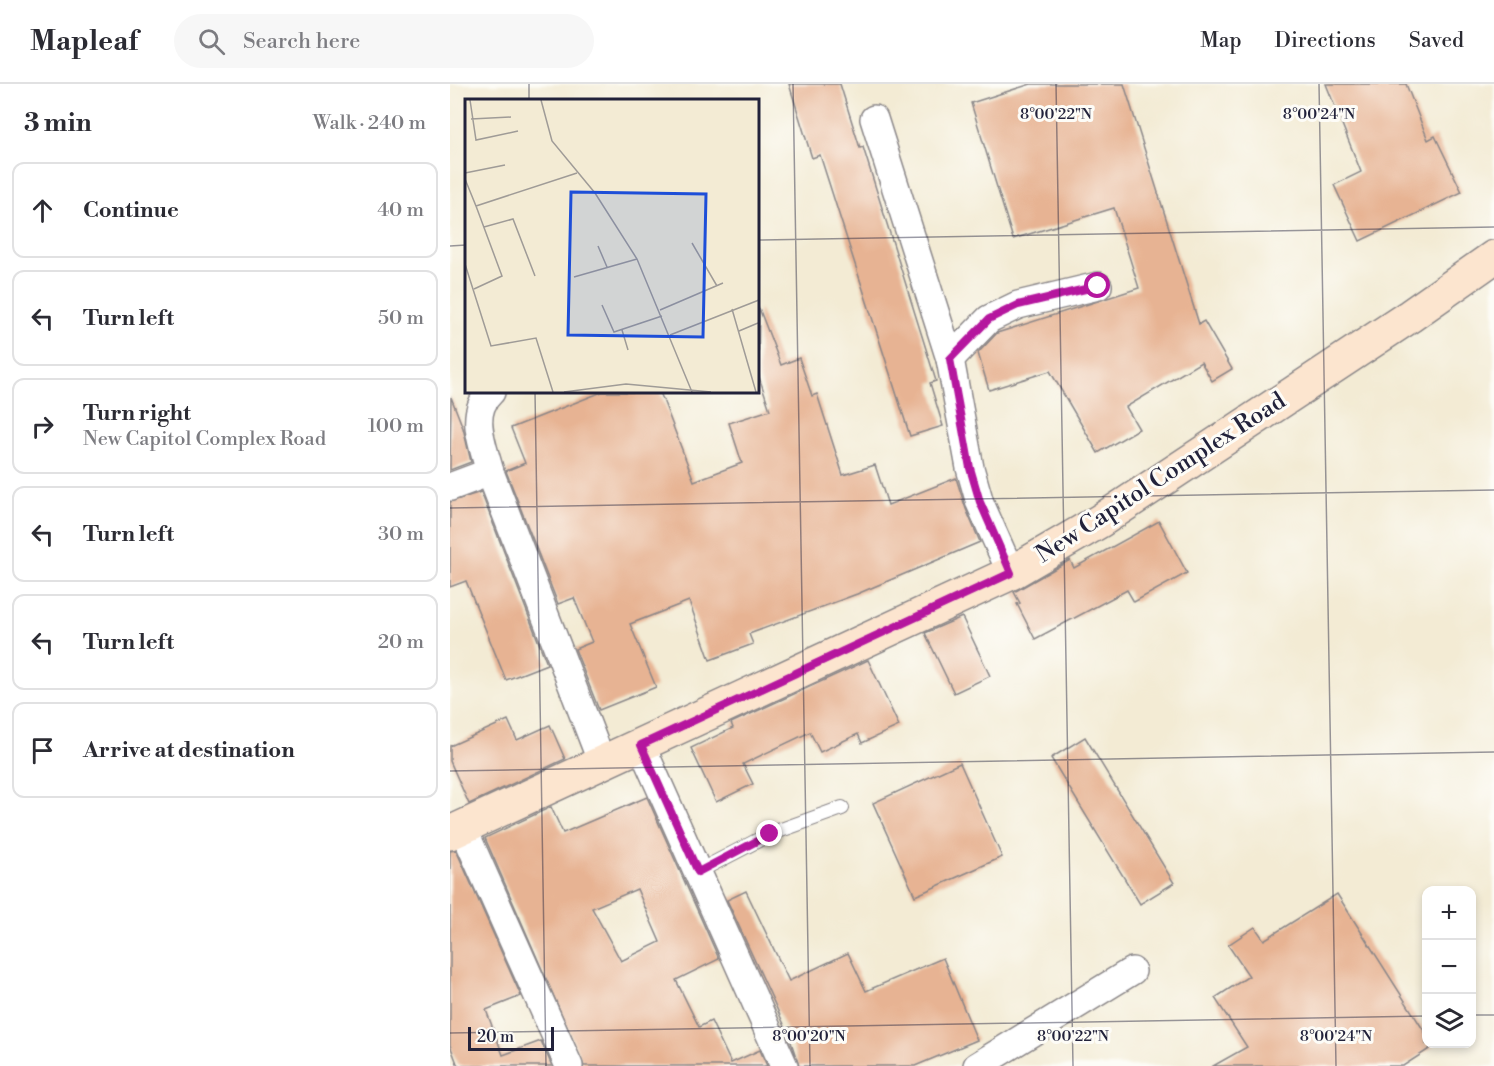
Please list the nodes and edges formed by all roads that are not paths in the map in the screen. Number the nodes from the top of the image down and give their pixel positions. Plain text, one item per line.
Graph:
1 (874, 119) dead end
2 (1494, 257) edge
3 (1098, 286) dead end
4 (950, 359) junction
5 (490, 393) edge
6 (490, 472) junction
7 (450, 487) edge
8 (1011, 573) junction
9 (641, 745) junction
10 (602, 763) junction
11 (842, 808) dead end
12 (456, 831) edge
13 (698, 872) junction
14 (1132, 971) dead end
15 (569, 1066) edge
16 (784, 1066) edge
17 (977, 1066) edge

1 - 4 street
2 - 8 main road, New Capitol Complex Road
3 - 4 street
4 - 8 street
5 - 6 street
6 - 7 street
6 - 10 street
8 - 9 main road, New Capitol Complex Road
9 - 10 main road, New Capitol Complex Road
9 - 13 street
10 - 12 main road, New Capitol Complex Road
11 - 13 lane
12 - 15 street
13 - 16 street
14 - 17 street

